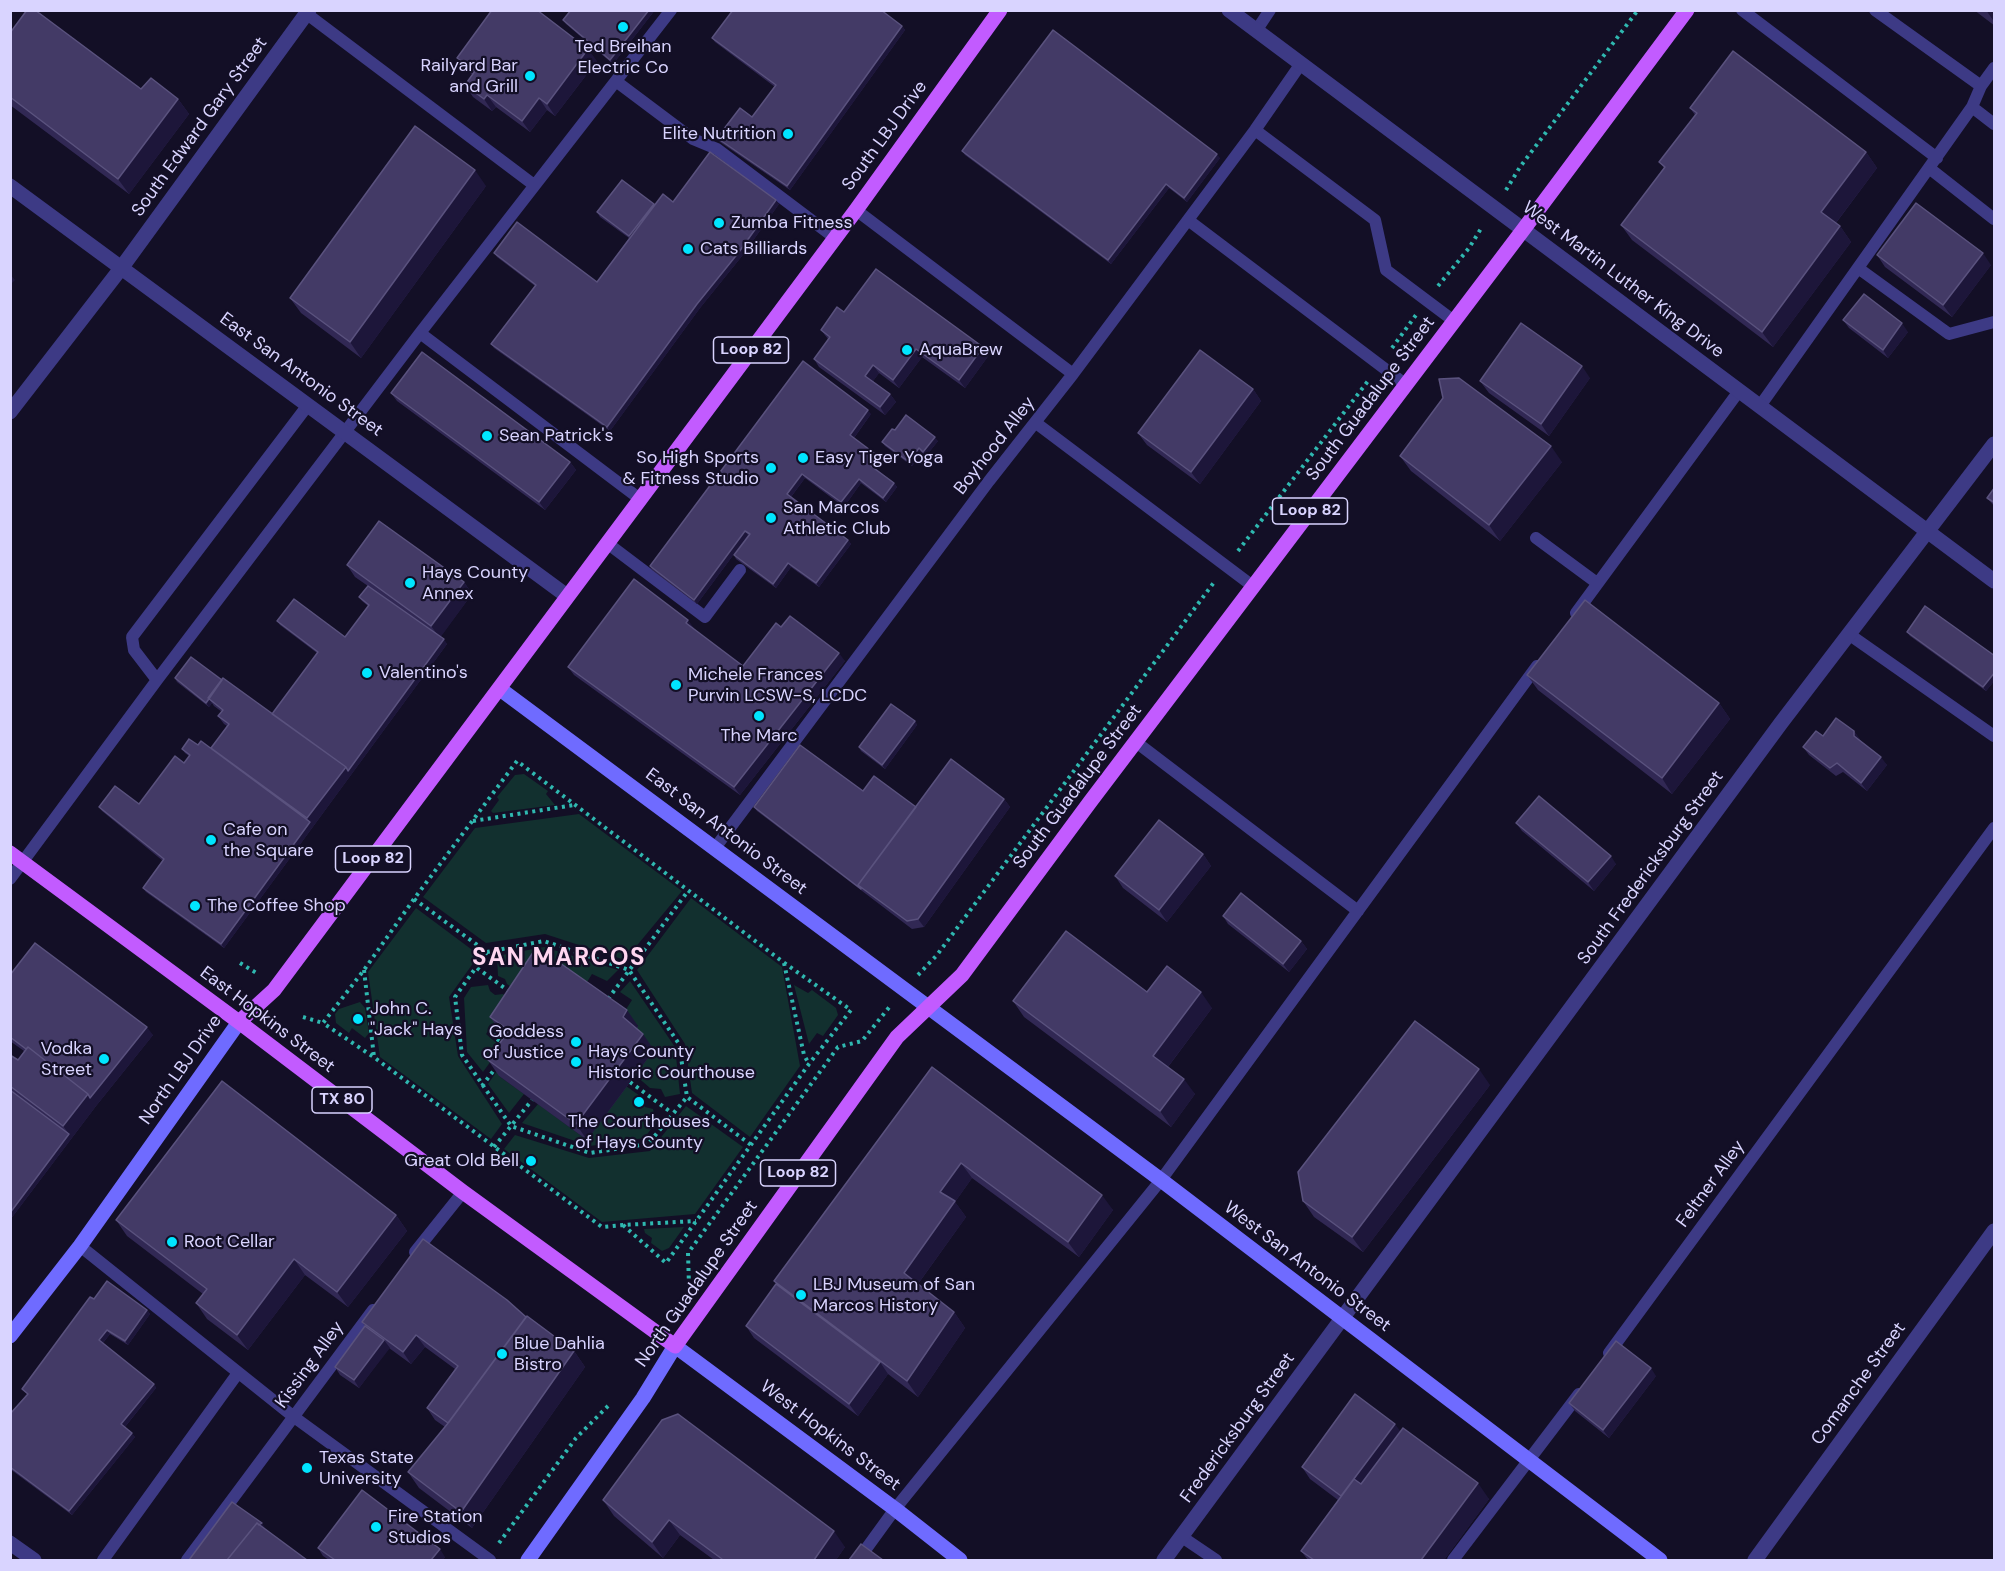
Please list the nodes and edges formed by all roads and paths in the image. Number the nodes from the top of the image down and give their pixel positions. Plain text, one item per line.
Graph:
1 (671, 10) edge
2 (1000, 10) edge
3 (1229, 10) edge
4 (1270, 10) edge
5 (1638, 10) edge
6 (1687, 10) edge
7 (1742, 10) edge
8 (1875, 10) edge
9 (308, 12) edge
10 (1256, 31) junction
11 (1300, 65) junction
12 (1995, 68) edge
13 (616, 82) junction
14 (1981, 86) junction
15 (1972, 107) junction
16 (1995, 124) edge
17 (1255, 130) junction
18 (1933, 163) junction
19 (1520, 167) dead end
20 (534, 185) junction
21 (10, 186) edge
22 (856, 210) junction
23 (1188, 219) junction
24 (1995, 219) edge
25 (1523, 230) junction
26 (835, 238) junction
27 (1469, 249) dead end
28 (122, 267) junction
29 (1858, 268) junction
30 (1426, 300) junction
31 (1454, 321) junction
32 (1995, 322) edge
33 (420, 333) junction
34 (1380, 365) junction
35 (1073, 374) junction
36 (1405, 384) junction
37 (1739, 390) junction
38 (308, 405) junction
39 (1760, 406) junction
40 (10, 412) edge
41 (1036, 423) junction
42 (345, 432) junction
43 (1995, 444) edge
44 (640, 499) junction
45 (1927, 531) junction
46 (1536, 538) dead end
47 (607, 543) junction
48 (1226, 567) junction
49 (740, 570) edge
50 (1995, 581) edge
51 (1598, 583) junction
52 (1254, 587) junction
53 (567, 596) junction
54 (1569, 622) edge
55 (1850, 635) junction
56 (1541, 660) edge
57 (157, 680) junction
58 (500, 689) junction
59 (1995, 736) edge
60 (1136, 741) junction
61 (575, 805) junction
62 (473, 821) junction
63 (1995, 828) edge
64 (715, 848) junction
65 (17, 858) edge
66 (10, 879) edge
67 (688, 891) junction
68 (414, 899) junction
69 (1358, 910) junction
70 (487, 952) junction
71 (937, 955) dead end
72 (783, 962) junction
73 (240, 963) dead end
74 (477, 968) junction
75 (364, 970) junction
76 (629, 970) junction
77 (259, 975) dead end
78 (512, 994) edge
79 (605, 1002) edge
80 (928, 1007) junction
81 (303, 1017) dead end
82 (881, 1017) dead end
83 (508, 1018) edge
84 (239, 1022) junction
85 (323, 1023) junction
86 (507, 1046) edge
87 (375, 1058) junction
88 (502, 1060) edge
89 (809, 1064) junction
90 (630, 1082) edge
91 (482, 1086) junction
92 (687, 1097) junction
93 (532, 1100) edge
94 (672, 1113) junction
95 (511, 1126) junction
96 (751, 1146) junction
97 (494, 1147) junction
98 (1161, 1180) junction
99 (463, 1192) junction
100 (696, 1221) junction
101 (623, 1225) junction
102 (1995, 1231) edge
103 (80, 1246) junction
104 (408, 1262) edge
105 (688, 1290) dead end
106 (379, 1301) edge
107 (1343, 1319) junction
108 (10, 1336) edge
109 (675, 1346) junction
110 (1600, 1365) edge
111 (238, 1373) junction
112 (1586, 1384) edge
113 (613, 1401) dead end
114 (294, 1417) junction
115 (1530, 1461) junction
116 (895, 1509) junction
117 (1182, 1537) junction
118 (10, 1543) edge
119 (34, 1560) edge
120 (104, 1560) edge
121 (187, 1560) edge
122 (489, 1560) edge
123 (528, 1560) edge
124 (858, 1560) edge
125 (960, 1560) edge
126 (1164, 1560) edge
127 (1216, 1560) edge
128 (1453, 1560) edge
129 (1660, 1560) edge
130 (1755, 1560) edge

1 - 13 lane
2 - 22 main road, South LBJ Drive / Loop 82
3 - 10 street, West Martin Luther King Drive
4 - 10 lane
5 - 19 path
6 - 25 main road, South Guadalupe Street / Loop 82
7 - 18 lane
8 - 14 lane
9 - 20 lane
9 - 28 street, South Edward Gary Street
10 - 11 street, West Martin Luther King Drive
11 - 17 lane, Boyhood Alley
11 - 25 street, West Martin Luther King Drive
12 - 14 lane
13 - 20 lane
13 - 26 lane
14 - 15 lane
15 - 16 lane
15 - 18 lane
17 - 23 lane, Boyhood Alley
17 - 30 lane
18 - 24 lane
18 - 29 lane
20 - 33 lane
21 - 28 street, East San Antonio Street
22 - 26 main road, South LBJ Drive / Loop 82
22 - 35 lane
23 - 34 lane
23 - 35 lane, Boyhood Alley
25 - 31 main road, South Guadalupe Street / Loop 82
25 - 37 street, West Martin Luther King Drive
26 - 44 main road, South LBJ Drive / Loop 82
27 - 30 path
28 - 38 street, East San Antonio Street
28 - 40 street, South Edward Gary Street
29 - 32 lane
29 - 39 lane
30 - 31 lane
30 - 34 path
31 - 36 main road, South Guadalupe Street / Loop 82
33 - 42 lane
33 - 44 lane
34 - 36 lane
34 - 48 path
35 - 41 lane, Boyhood Alley
36 - 52 main road, South Guadalupe Street / Loop 82
37 - 39 street, West Martin Luther King Drive
37 - 51 lane
38 - 42 street, East San Antonio Street
38 - 57 lane
39 - 45 street, West Martin Luther King Drive
41 - 48 lane
41 - 64 lane, Boyhood Alley
42 - 53 street, East San Antonio Street
42 - 57 lane
43 - 45 street, South Fredericksburg Street
44 - 47 main road, South LBJ Drive / Loop 82
45 - 50 street, West Martin Luther King Drive
45 - 55 street, South Fredericksburg Street
46 - 51 lane
47 - 49 lane
47 - 53 main road, South LBJ Drive / Loop 82
48 - 52 lane
48 - 71 path
51 - 54 lane
52 - 60 main road, South Guadalupe Street / Loop 82
53 - 58 main road, South LBJ Drive / Loop 82
55 - 59 lane
55 - 107 street, South Fredericksburg Street
56 - 69 lane
57 - 65 lane
58 - 64 street, East San Antonio Street
58 - 84 main road, North LBJ Drive / Loop 82
60 - 69 lane
60 - 80 main road, South Guadalupe Street / Loop 82
61 - 62 path
61 - 62 path
61 - 67 path
62 - 68 path
63 - 110 lane, Feltner Alley
64 - 80 street, East San Antonio Street
65 - 66 lane
65 - 84 main road, East Hopkins Street / TX 80
67 - 72 path
67 - 76 path
68 - 70 path
68 - 75 path
69 - 98 lane
70 - 74 path
70 - 76 path
72 - 89 path
72 - 89 path
73 - 77 path
74 - 78 path
74 - 91 path
75 - 85 path
75 - 87 path
76 - 79 path
76 - 92 path
80 - 98 street, West San Antonio Street
80 - 109 main road, North Guadalupe Street / Loop 82
81 - 85 path
82 - 105 path
83 - 86 path
84 - 99 main road, East Hopkins Street / TX 80
84 - 103 street, North LBJ Drive / Loop 82
85 - 87 path
87 - 97 path
88 - 91 path
89 - 96 path
90 - 94 path
91 - 95 path
92 - 94 path
92 - 96 path
93 - 95 path
94 - 95 path
95 - 97 path
96 - 100 path
97 - 101 path
98 - 107 street, West San Antonio Street
98 - 116 lane
99 - 104 lane
99 - 109 main road, East Hopkins Street / TX 80
100 - 101 path
100 - 101 path
102 - 130 street, Comanche Street
103 - 108 street, North LBJ Drive / Loop 82
103 - 111 lane
106 - 114 lane, Kissing Alley
107 - 115 street, West San Antonio Street
107 - 117 street, Fredericksburg Street
109 - 116 street, West Hopkins Street
109 - 123 street, North Guadalupe Street / Loop 82
111 - 114 lane
111 - 120 lane
112 - 115 lane
113 - 122 path
114 - 121 lane, Kissing Alley
114 - 122 lane
115 - 128 lane
115 - 129 street, West San Antonio Street
116 - 124 lane
116 - 125 street, West Hopkins Street
117 - 126 street, Fredericksburg Street
117 - 127 lane
118 - 119 street

